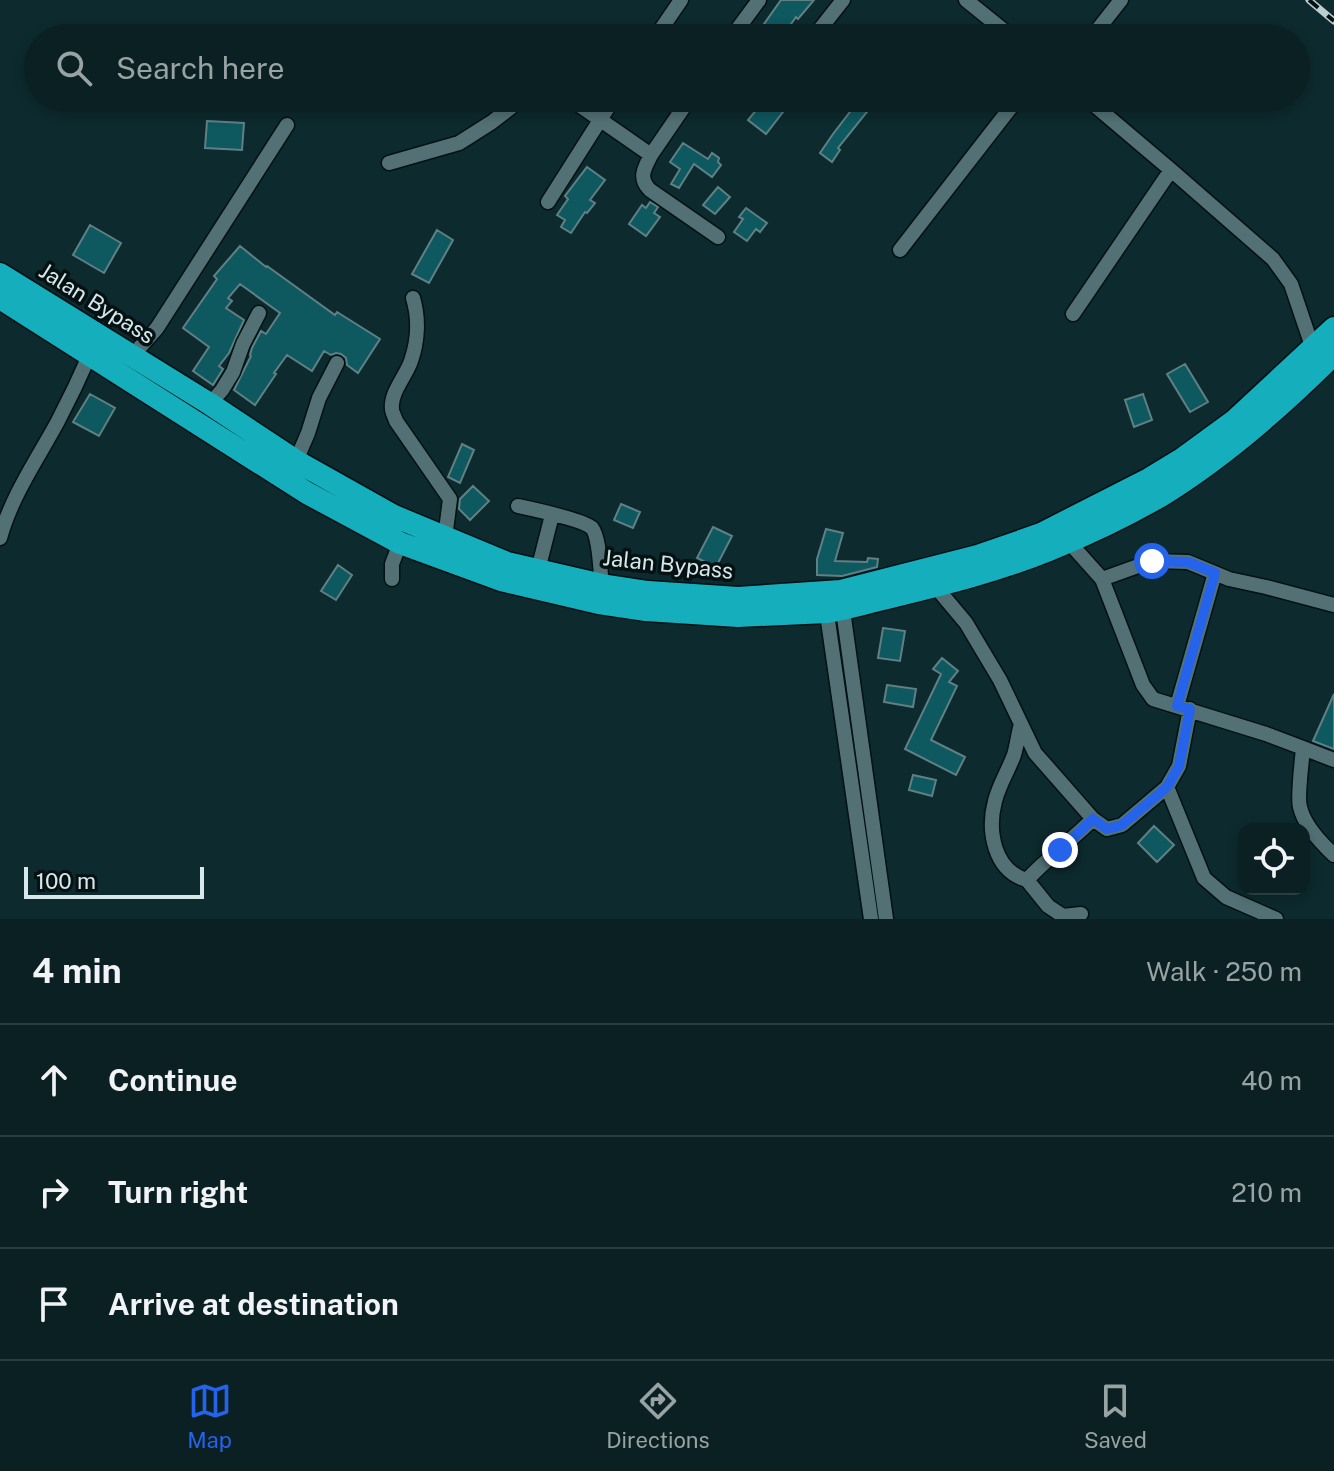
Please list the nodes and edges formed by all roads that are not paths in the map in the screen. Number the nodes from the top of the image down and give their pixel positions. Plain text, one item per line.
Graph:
1 (681, 0) edge
2 (759, 0) edge
3 (843, 0) edge
4 (966, 0) edge
5 (1121, 0) edge
6 (665, 24) edge
7 (741, 24) edge
8 (824, 24) edge
9 (996, 24) edge
10 (1102, 24) edge
11 (505, 112) edge
12 (590, 112) edge
13 (605, 112) edge
14 (680, 112) edge
15 (1007, 112) edge
16 (1103, 112) edge
17 (600, 119) junction
18 (287, 125) dead end
19 (651, 155) junction
20 (389, 163) dead end
21 (1171, 170) junction
22 (548, 202) dead end
23 (718, 237) dead end
24 (900, 250) dead end
25 (0, 274) edge
26 (0, 298) edge
27 (413, 298) dead end
28 (259, 313) dead end
29 (1073, 314) dead end
30 (1334, 328) edge
31 (1324, 352) edge
32 (90, 354) junction
33 (132, 356) junction
34 (337, 363) dead end
35 (210, 404) junction
36 (296, 461) junction
37 (518, 506) dead end
38 (552, 515) junction
39 (0, 538) edge
40 (445, 538) junction
41 (1068, 541) junction
42 (400, 543) junction
43 (538, 570) junction
44 (1215, 573) junction
45 (392, 579) dead end
46 (1102, 579) junction
47 (602, 585) junction
48 (935, 586) junction
49 (833, 601) junction
50 (1334, 605) edge
51 (1183, 708) junction
52 (1021, 724) junction
53 (1303, 748) junction
54 (1334, 760) edge
55 (1167, 787) junction
56 (1093, 819) junction
57 (1334, 855) edge
58 (1027, 880) junction
59 (1081, 914) dead end
60 (871, 919) edge
61 (886, 919) edge
62 (1276, 919) edge

1 - 6 street
2 - 7 street
3 - 8 street
4 - 9 street
5 - 10 street
11 - 20 street
12 - 17 street
13 - 17 street
14 - 19 street
15 - 24 street
16 - 21 street
17 - 19 street
17 - 22 street
18 - 33 street
19 - 23 street
21 - 29 street
21 - 31 street
25 - 33 highway, Jalan Bypass
26 - 32 highway, Jalan Bypass
27 - 40 street
28 - 35 street
30 - 31 highway, Jalan Bypass
31 - 41 highway, Jalan Bypass
31 - 49 highway, Jalan Bypass
32 - 39 street
32 - 42 highway, Jalan Bypass
33 - 35 highway, Jalan Bypass
34 - 36 street
35 - 36 highway, Jalan Bypass
36 - 40 highway, Jalan Bypass
37 - 38 street
38 - 43 street
38 - 47 street
40 - 43 highway, Jalan Bypass
41 - 46 street
41 - 48 highway, Jalan Bypass
42 - 45 street
42 - 49 highway, Jalan Bypass
43 - 47 highway, Jalan Bypass
44 - 46 street
44 - 50 street
44 - 51 street
46 - 51 street
47 - 49 highway, Jalan Bypass
48 - 49 highway, Jalan Bypass
48 - 52 street
49 - 60 street
49 - 61 street
51 - 53 street
51 - 55 street
52 - 56 street
52 - 58 street
53 - 54 street
53 - 57 street
55 - 56 street
55 - 62 street
56 - 58 street
58 - 59 street

